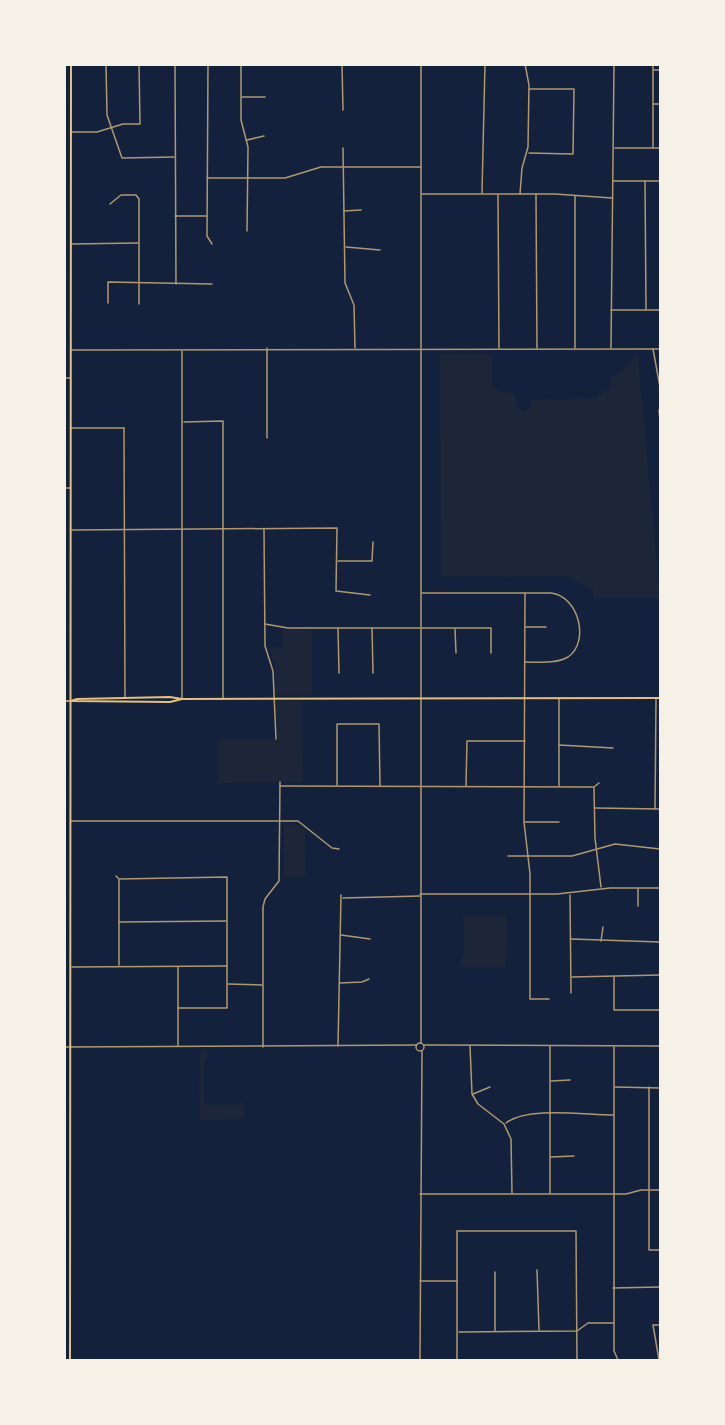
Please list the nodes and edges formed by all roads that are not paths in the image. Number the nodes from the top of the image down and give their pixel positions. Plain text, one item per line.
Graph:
1 (71, 64) edge
2 (106, 64) edge
3 (139, 64) edge
4 (175, 64) edge
5 (208, 64) edge
6 (242, 64) edge
7 (342, 64) edge
8 (421, 64) edge
9 (485, 64) edge
10 (525, 64) edge
11 (614, 64) edge
12 (653, 64) edge
13 (653, 70) junction
14 (660, 70) edge
15 (529, 89) junction
16 (241, 97) junction
17 (265, 97) dead end
18 (653, 104) junction
19 (660, 104) edge
20 (343, 110) dead end
21 (110, 128) junction
22 (71, 132) junction
23 (264, 136) dead end
24 (246, 140) junction
25 (343, 148) dead end
26 (614, 148) junction
27 (652, 148) junction
28 (660, 148) edge
29 (528, 153) junction
30 (573, 154) junction
31 (576, 157) dead end
32 (174, 158) junction
33 (344, 166) junction
34 (421, 167) junction
35 (64, 176) edge
36 (71, 176) junction
37 (207, 178) junction
38 (248, 178) junction
39 (612, 181) junction
40 (645, 181) junction
41 (660, 181) edge
42 (421, 194) junction
43 (482, 194) junction
44 (498, 194) junction
45 (520, 194) junction
46 (536, 194) junction
47 (575, 196) junction
48 (612, 198) junction
49 (110, 204) dead end
50 (361, 210) dead end
51 (344, 211) junction
52 (174, 216) junction
53 (207, 216) junction
54 (247, 231) dead end
55 (71, 243) junction
56 (139, 243) junction
57 (212, 243) dead end
58 (345, 248) junction
59 (380, 250) dead end
60 (139, 283) junction
61 (176, 284) junction
62 (213, 284) dead end
63 (108, 303) dead end
64 (139, 304) dead end
65 (611, 310) junction
66 (646, 310) junction
67 (660, 310) edge
68 (64, 325) edge
69 (71, 325) junction
70 (267, 348) junction
71 (355, 348) junction
72 (421, 348) junction
73 (499, 348) junction
74 (537, 348) junction
75 (575, 348) junction
76 (611, 348) junction
77 (653, 349) junction
78 (660, 349) edge
79 (71, 350) junction
80 (182, 351) junction
81 (64, 378) edge
82 (71, 378) junction
83 (660, 387) edge
84 (659, 410) edge
85 (660, 420) edge
86 (182, 422) junction
87 (128, 424) dead end
88 (70, 428) junction
89 (124, 428) junction
90 (267, 438) dead end
91 (64, 488) edge
92 (71, 488) junction
93 (264, 528) junction
94 (71, 530) junction
95 (125, 530) junction
96 (182, 530) junction
97 (223, 530) junction
98 (374, 542) dead end
99 (337, 561) junction
100 (421, 593) junction
101 (525, 593) junction
102 (370, 595) dead end
103 (64, 602) edge
104 (70, 602) junction
105 (265, 624) junction
106 (338, 627) junction
107 (372, 627) junction
108 (525, 627) junction
109 (546, 627) dead end
110 (421, 628) junction
111 (455, 628) junction
112 (456, 652) dead end
113 (491, 653) dead end
114 (525, 662) junction
115 (339, 673) dead end
116 (373, 673) dead end
117 (125, 698) junction
118 (421, 698) junction
119 (525, 698) junction
120 (559, 698) junction
121 (658, 698) edge
122 (182, 699) junction
123 (223, 699) junction
124 (273, 699) junction
125 (71, 701) junction
126 (64, 702) edge
127 (276, 739) dead end
128 (525, 741) junction
129 (558, 745) junction
130 (613, 747) dead end
131 (280, 782) dead end
132 (599, 783) dead end
133 (64, 786) edge
134 (70, 786) junction
135 (280, 786) junction
136 (337, 786) junction
137 (380, 786) junction
138 (420, 786) junction
139 (466, 786) junction
140 (525, 787) junction
141 (560, 787) junction
142 (594, 787) junction
143 (594, 808) junction
144 (655, 808) junction
145 (660, 809) edge
146 (70, 821) junction
147 (280, 821) junction
148 (524, 822) junction
149 (559, 822) dead end
150 (339, 849) dead end
151 (597, 849) junction
152 (660, 849) edge
153 (508, 856) dead end
154 (529, 856) junction
155 (116, 876) dead end
156 (119, 879) junction
157 (601, 888) junction
158 (638, 888) junction
159 (660, 888) edge
160 (570, 893) junction
161 (530, 894) junction
162 (420, 895) junction
163 (638, 906) dead end
164 (227, 921) junction
165 (119, 922) junction
166 (603, 927) dead end
167 (340, 935) junction
168 (370, 939) dead end
169 (570, 939) junction
170 (601, 941) junction
171 (660, 942) edge
172 (119, 966) junction
173 (178, 966) junction
174 (227, 966) junction
175 (70, 967) junction
176 (660, 975) edge
177 (614, 976) junction
178 (571, 977) junction
179 (369, 979) dead end
180 (339, 982) junction
181 (228, 984) junction
182 (263, 985) junction
183 (571, 993) dead end
184 (549, 999) dead end
185 (178, 1008) junction
186 (660, 1010) edge
187 (420, 1045) junction
188 (338, 1046) junction
189 (470, 1046) junction
190 (550, 1046) junction
191 (614, 1046) junction
192 (660, 1046) edge
193 (64, 1047) edge
194 (70, 1047) junction
195 (178, 1047) junction
196 (263, 1047) junction
197 (418, 1051) junction
198 (422, 1051) junction
199 (420, 1057) junction
200 (570, 1080) dead end
201 (550, 1081) junction
202 (490, 1087) dead end
203 (614, 1087) junction
204 (649, 1088) junction
205 (660, 1089) edge
206 (472, 1094) junction
207 (550, 1114) junction
208 (614, 1115) junction
209 (504, 1124) junction
210 (574, 1156) dead end
211 (550, 1157) junction
212 (649, 1190) junction
213 (660, 1190) edge
214 (420, 1194) junction
215 (512, 1194) junction
216 (550, 1194) junction
217 (615, 1194) junction
218 (64, 1240) edge
219 (70, 1240) junction
220 (660, 1250) edge
221 (537, 1270) dead end
222 (495, 1272) dead end
223 (420, 1281) junction
224 (458, 1281) junction
225 (660, 1287) edge
226 (613, 1288) junction
227 (614, 1323) junction
228 (660, 1325) edge
229 (539, 1331) junction
230 (577, 1331) junction
231 (458, 1332) junction
232 (495, 1332) junction
233 (70, 1360) edge
234 (420, 1360) edge
235 (457, 1360) edge
236 (577, 1360) edge
237 (618, 1360) edge
238 (659, 1360) edge

1 - 22 main road
2 - 21 street
3 - 21 street
4 - 32 street
5 - 37 street
6 - 16 street
7 - 20 street
8 - 34 street
9 - 43 street
10 - 15 street
11 - 26 street
12 - 13 street
13 - 14 street
13 - 18 street
15 - 29 street
15 - 30 street
16 - 17 street
16 - 24 street
18 - 19 street
18 - 27 street
21 - 22 street
21 - 32 street
22 - 36 main road
23 - 24 street
24 - 38 street
25 - 33 street
26 - 27 street
26 - 39 street
27 - 28 street
29 - 30 street
29 - 45 street
30 - 31 street
32 - 52 street
33 - 34 street
33 - 38 street
33 - 51 street
34 - 42 street
35 - 36 street
36 - 55 main road
37 - 38 street
37 - 53 street
38 - 54 street
39 - 40 street
39 - 48 street
40 - 41 street
40 - 66 street
42 - 43 street
42 - 72 street
43 - 44 street
44 - 45 street
44 - 73 street
45 - 46 street
46 - 47 street
46 - 74 street
47 - 48 street
47 - 75 street
48 - 65 street
49 - 56 street
50 - 51 street
51 - 58 street
52 - 53 street
52 - 61 street
53 - 57 street
55 - 56 street
55 - 69 main road
56 - 60 street
58 - 59 street
58 - 71 street
60 - 61 street
60 - 63 street
60 - 64 street
61 - 62 street
65 - 66 street
65 - 76 street
66 - 67 street
68 - 69 street
69 - 79 main road
70 - 71 street
70 - 80 street
70 - 90 street
71 - 72 street
72 - 73 street
72 - 100 street
73 - 74 street
74 - 75 street
75 - 76 street
76 - 77 street
77 - 78 street
77 - 83 street
79 - 80 street
79 - 82 main road
80 - 86 street
81 - 82 street
82 - 88 main road
84 - 85 street
86 - 96 street
86 - 97 street
87 - 89 street
88 - 89 street
88 - 92 main road
89 - 95 street
91 - 92 street
92 - 94 main road
93 - 97 street
93 - 99 street
93 - 105 street
94 - 95 street
94 - 104 main road
95 - 96 street
95 - 117 street
96 - 97 street
96 - 122 street
97 - 123 street
98 - 99 street
99 - 102 street
100 - 101 street
100 - 110 street
101 - 108 street
101 - 114 street
103 - 104 street
104 - 125 main road
105 - 106 street
105 - 124 street
106 - 107 street
106 - 115 street
107 - 110 street
107 - 116 street
108 - 109 street
108 - 114 street
110 - 111 street
110 - 118 street
111 - 112 street
111 - 113 street
114 - 119 street
117 - 122 main road
117 - 125 main road
118 - 119 main road
118 - 124 main road
118 - 138 street
119 - 120 main road
119 - 128 street
120 - 121 main road
120 - 129 street
121 - 144 street
122 - 123 main road
122 - 125 main road
123 - 124 main road
124 - 127 street
125 - 126 main road
125 - 134 main road
128 - 139 street
128 - 140 street
129 - 130 street
129 - 141 street
131 - 135 street
132 - 142 street
133 - 134 street
134 - 146 main road
135 - 136 street
135 - 147 street
136 - 137 street
136 - 137 street
137 - 138 street
138 - 139 street
138 - 162 street
139 - 140 street
140 - 141 street
140 - 148 street
141 - 142 street
142 - 143 street
143 - 144 street
143 - 151 street
144 - 145 street
146 - 147 street
146 - 175 main road
147 - 150 street
147 - 182 street
148 - 149 street
148 - 154 street
151 - 152 street
151 - 154 street
151 - 157 street
153 - 154 street
154 - 161 street
155 - 156 street
156 - 164 street
156 - 165 street
157 - 158 street
157 - 160 street
158 - 159 street
158 - 163 street
160 - 161 street
160 - 169 street
161 - 162 street
161 - 184 street
162 - 167 street
162 - 187 street
164 - 165 street
164 - 174 street
165 - 172 street
166 - 170 street
167 - 168 street
167 - 180 street
169 - 170 street
169 - 178 street
170 - 171 street
172 - 173 street
172 - 175 street
173 - 174 street
173 - 185 street
174 - 181 street
175 - 194 main road
176 - 177 street
177 - 178 street
177 - 186 street
178 - 183 street
179 - 180 street
180 - 188 street
181 - 182 street
181 - 185 street
182 - 196 street
185 - 195 street
187 - 188 street
187 - 189 street
187 - 197 street
187 - 198 street
188 - 196 street
189 - 190 street
189 - 206 street
190 - 191 street
190 - 201 street
191 - 192 street
191 - 203 street
193 - 194 street
194 - 195 street
194 - 219 main road
195 - 196 street
197 - 198 street
197 - 199 street
198 - 199 street
199 - 214 street
200 - 201 street
201 - 207 street
202 - 206 street
203 - 204 street
203 - 208 street
204 - 205 street
204 - 212 street
206 - 209 street
207 - 208 street
207 - 209 street
207 - 211 street
208 - 217 street
209 - 215 street
210 - 211 street
211 - 216 street
212 - 213 street
212 - 217 street
212 - 220 street
214 - 215 street
214 - 223 street
215 - 216 street
216 - 217 street
217 - 226 street
218 - 219 street
219 - 233 main road
221 - 229 street
222 - 232 street
223 - 224 street
223 - 234 street
224 - 230 street
224 - 231 street
225 - 226 street
226 - 227 street
227 - 230 street
227 - 237 street
228 - 238 street
229 - 230 street
229 - 232 street
230 - 236 street
231 - 232 street
231 - 235 street

